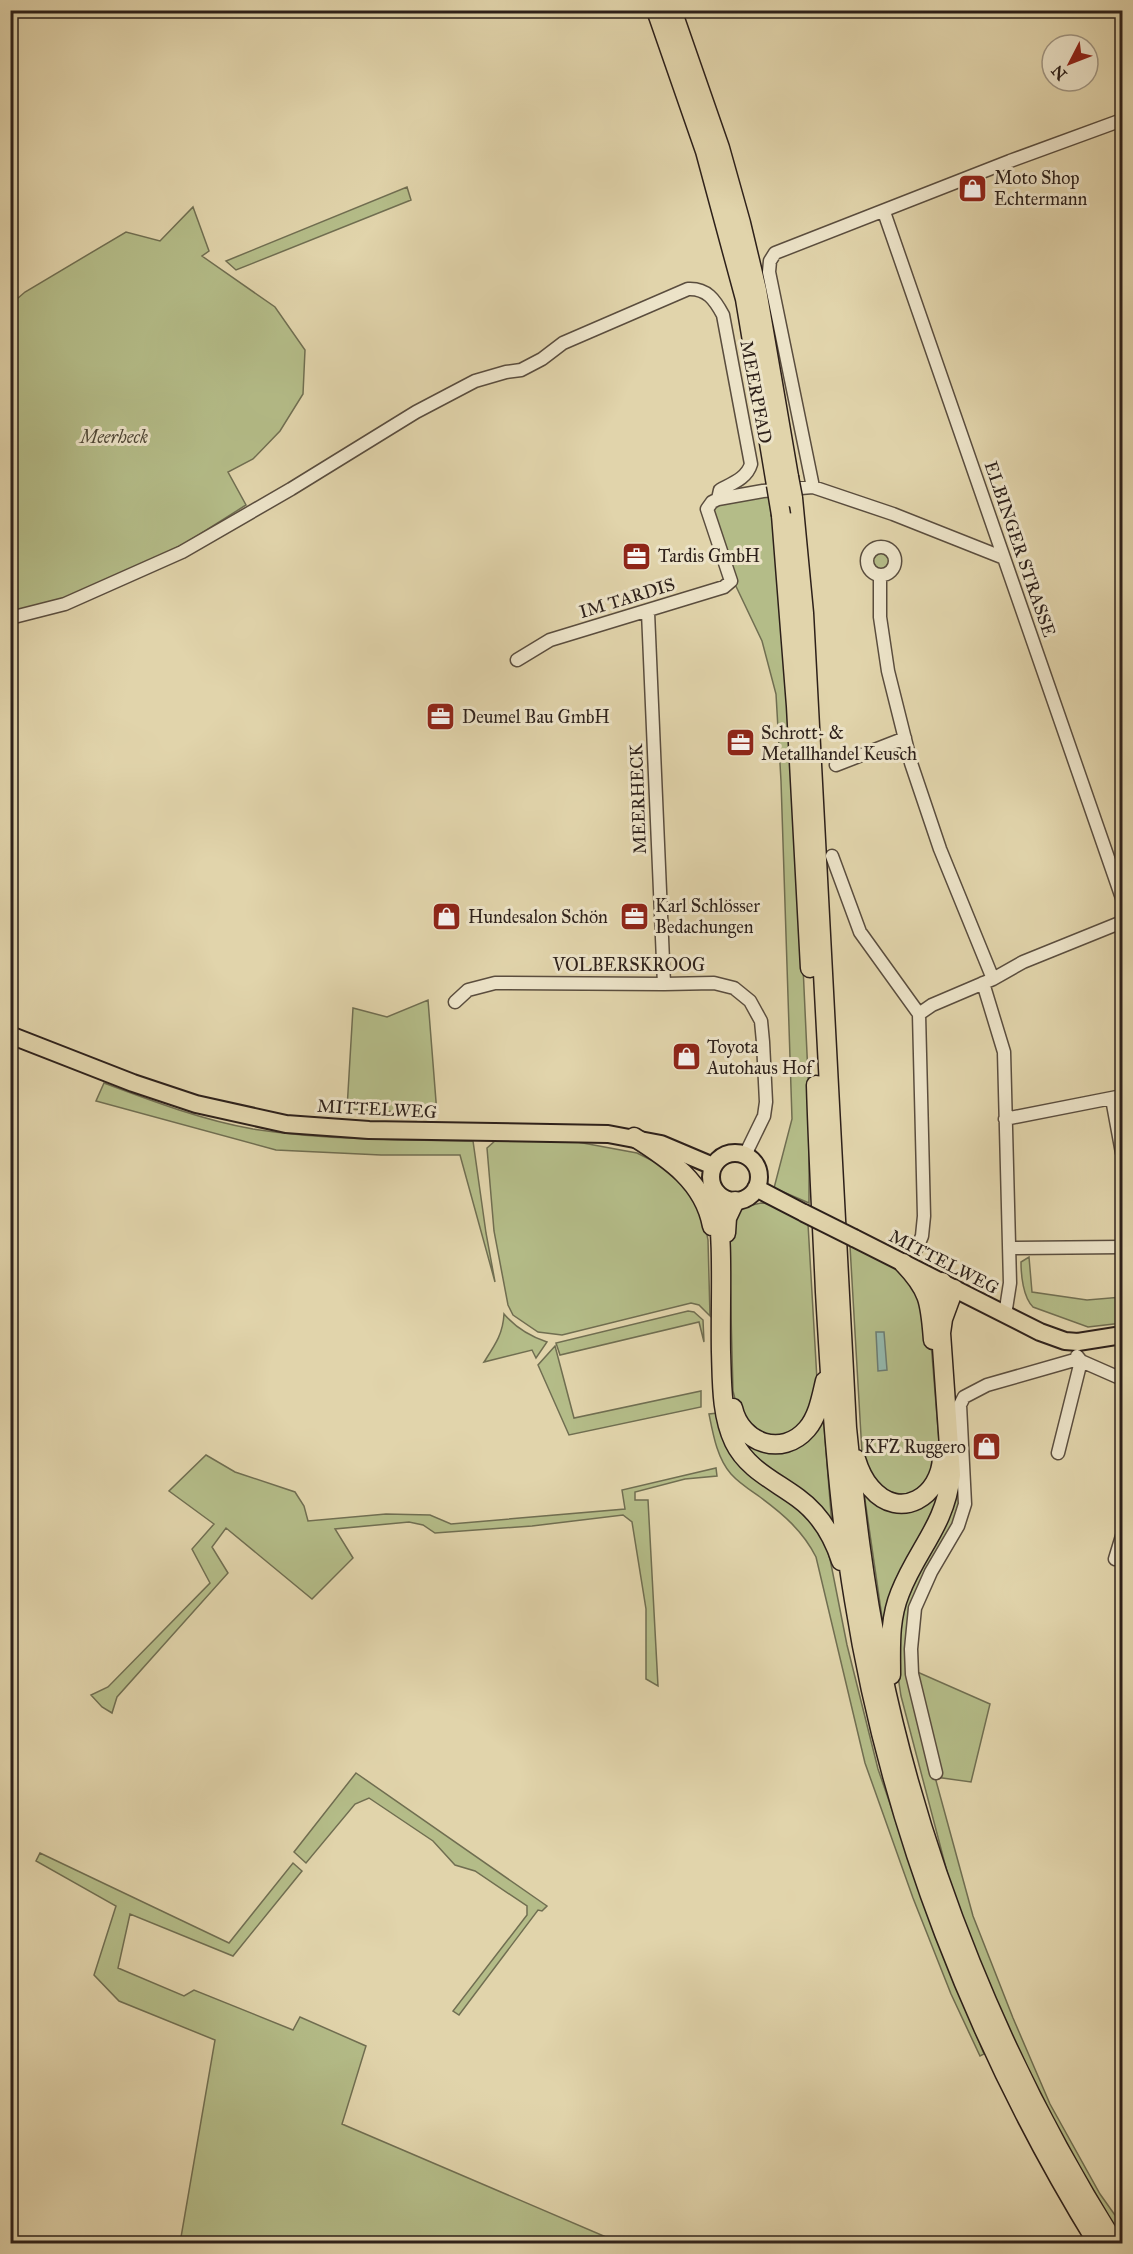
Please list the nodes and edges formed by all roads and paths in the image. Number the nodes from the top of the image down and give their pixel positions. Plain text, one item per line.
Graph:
1 (656, 10) edge
2 (672, 10) edge
3 (1122, 120) edge
4 (884, 212) junction
5 (783, 481) junction
6 (813, 487) junction
7 (718, 499) junction
8 (1004, 558) junction
9 (880, 575) dead end
10 (648, 612) junction
11 (10, 618) edge
12 (517, 660) dead end
13 (905, 738) junction
14 (836, 765) dead end
15 (832, 856) dead end
16 (1122, 898) edge
17 (1122, 922) edge
18 (988, 981) junction
19 (663, 984) junction
20 (455, 1002) dead end
21 (919, 1014) junction
22 (10, 1035) edge
23 (1117, 1098) edge
24 (1005, 1119) junction
25 (634, 1137) junction
26 (1122, 1153) edge
27 (745, 1155) junction
28 (713, 1166) junction
29 (756, 1188) junction
30 (716, 1192) junction
31 (735, 1201) junction
32 (1122, 1247) edge
33 (917, 1248) dead end
34 (1009, 1248) junction
35 (720, 1263) junction
36 (903, 1263) junction
37 (948, 1286) junction
38 (930, 1307) junction
39 (1005, 1315) junction
40 (1122, 1335) edge
41 (1073, 1342) junction
42 (829, 1359) junction
43 (1079, 1360) junction
44 (1122, 1379) edge
45 (847, 1428) junction
46 (1058, 1453) dead end
47 (1122, 1536) edge
48 (1115, 1559) dead end
49 (854, 1602) junction
50 (891, 1713) junction
51 (936, 1773) dead end
52 (1098, 2244) edge
53 (1115, 2244) edge

1 - 5 highway
2 - 5 highway
3 - 4 street, MEERPFAD
4 - 6 street, MEERPFAD
4 - 8 street, ELBINGER STRASSE
5 - 42 highway, bridge
5 - 45 highway, bridge
6 - 7 street
6 - 8 street
7 - 10 street, IM TARDIS
7 - 11 street, MEERPFAD
8 - 16 street, ELBINGER STRASSE
9 - 13 street
10 - 12 street, IM TARDIS
10 - 19 street, MEERHECK
13 - 14 street
13 - 18 street
15 - 21 street
17 - 18 street
18 - 21 street
18 - 24 street
19 - 20 street, VOLBERSKROOG
19 - 27 street, VOLBERSKROOG
21 - 33 street
22 - 25 main road, MITTELWEG
23 - 24 street
23 - 26 street
24 - 34 street
25 - 28 main road, MITTELWEG
25 - 35 highway
27 - 28 main road
27 - 29 main road
28 - 30 main road
29 - 31 main road
29 - 36 main road, MITTELWEG, bridge
30 - 31 main road
30 - 35 highway
31 - 42 highway
32 - 34 street
34 - 39 street
35 - 49 highway
36 - 37 main road, MITTELWEG
36 - 38 highway
37 - 38 highway
37 - 39 main road, MITTELWEG
37 - 50 highway
38 - 45 highway
39 - 41 main road, MITTELWEG
40 - 41 main road, MITTELWEG
41 - 43 street
42 - 49 highway
43 - 44 street
43 - 46 street
43 - 51 street
45 - 50 highway
47 - 48 street
49 - 52 highway
50 - 53 highway

